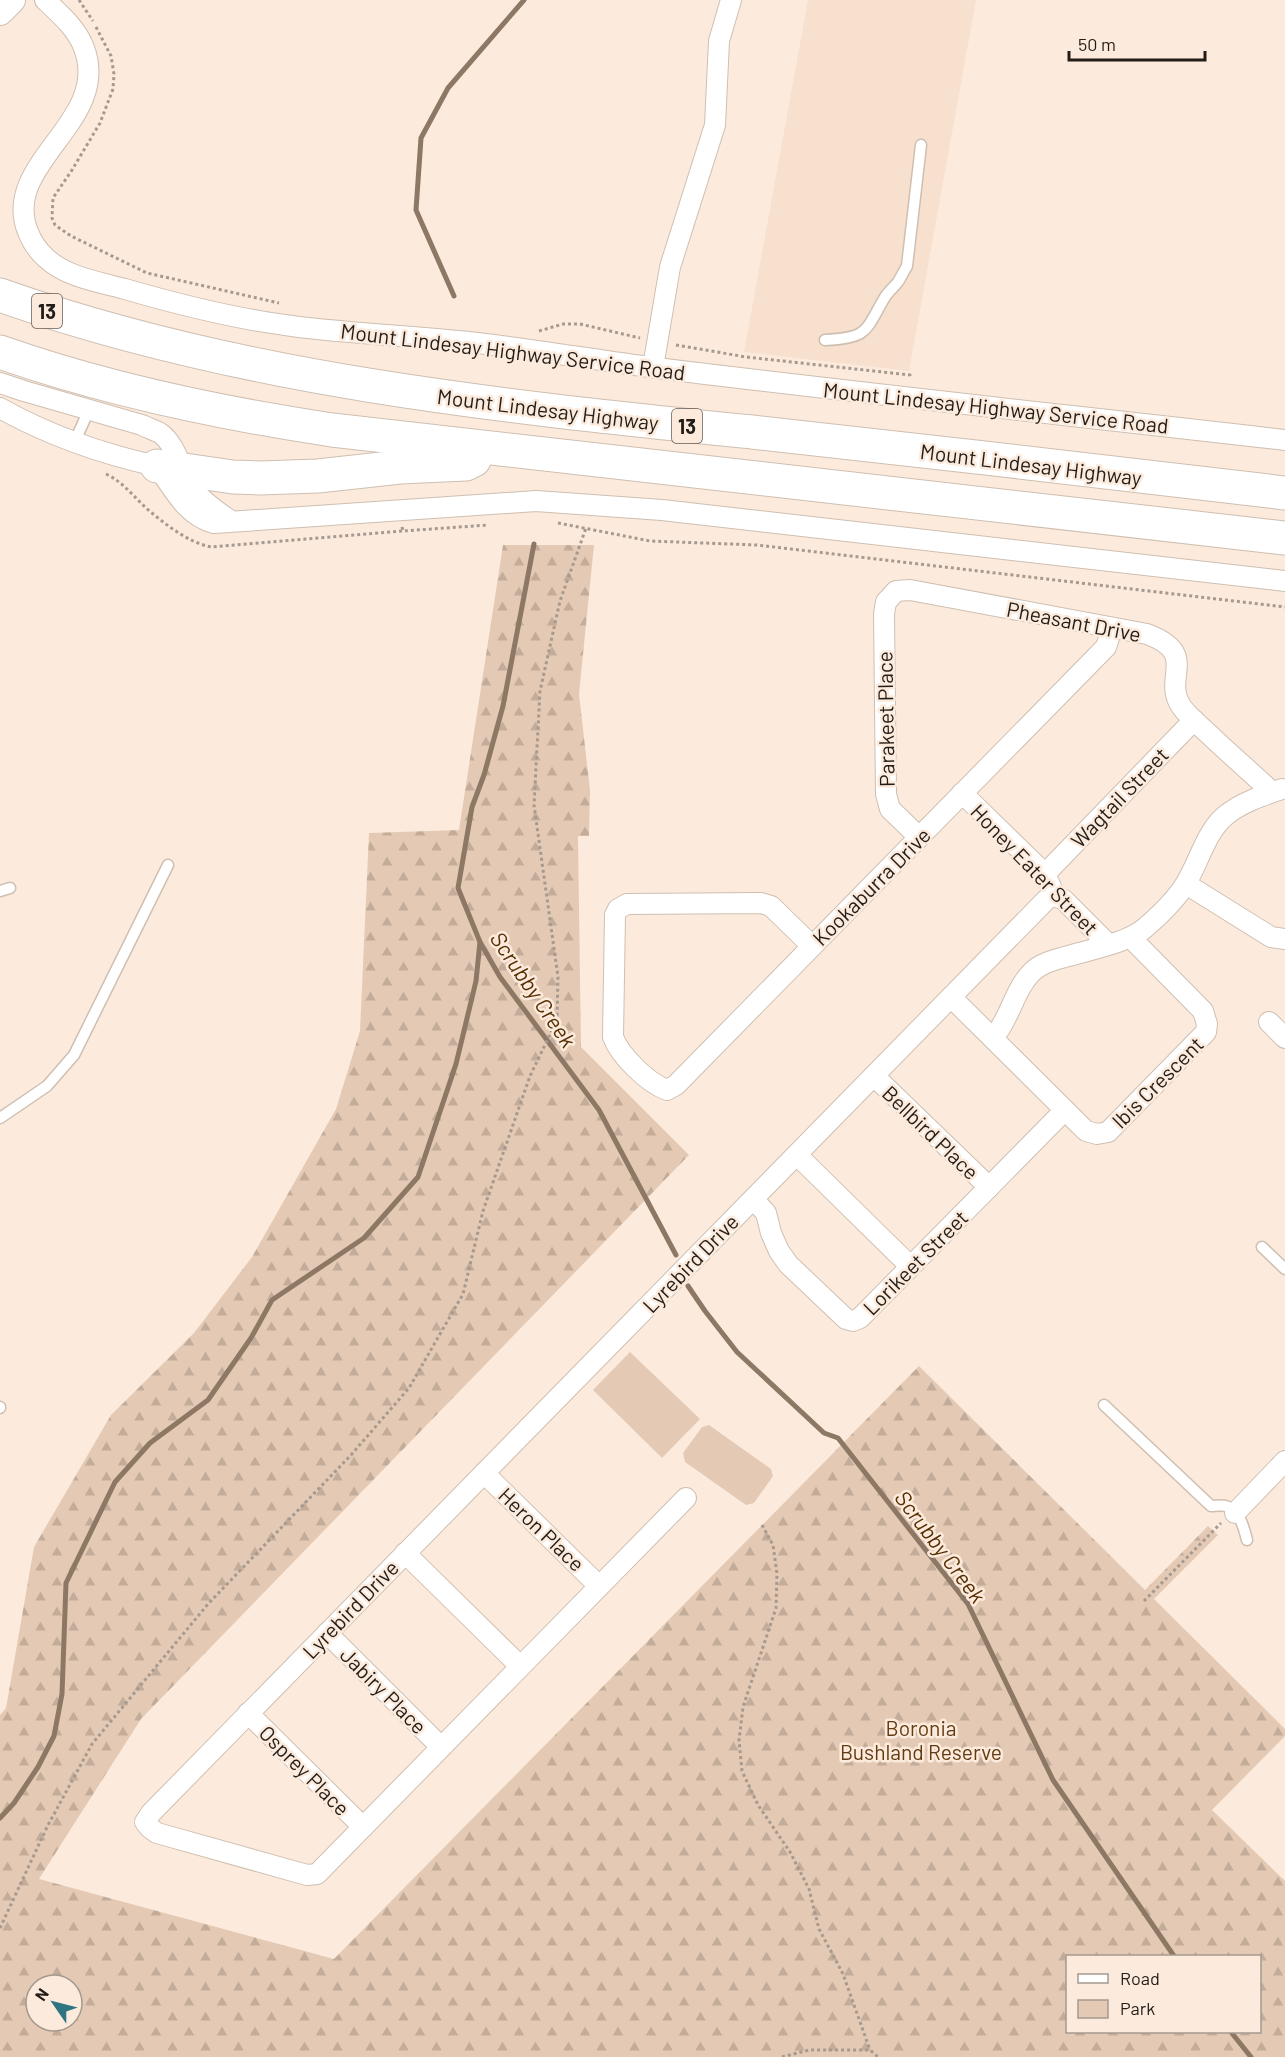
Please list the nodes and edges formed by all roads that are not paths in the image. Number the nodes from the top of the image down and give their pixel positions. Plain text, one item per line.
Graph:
1 (12, 0) edge
2 (45, 0) edge
3 (730, 0) edge
4 (0, 12) edge
5 (921, 145) dead end
6 (0, 295) edge
7 (825, 340) dead end
8 (0, 352) edge
9 (652, 367) junction
10 (0, 383) edge
11 (0, 408) edge
12 (90, 410) junction
13 (1285, 440) edge
14 (74, 443) junction
15 (498, 450) junction
16 (170, 468) junction
17 (1285, 493) edge
18 (1285, 538) edge
19 (1285, 581) edge
20 (896, 591) joint
21 (1110, 628) junction
22 (1194, 720) junction
23 (1279, 790) edge
24 (962, 793) junction
25 (919, 837) junction
26 (168, 865) dead end
27 (1045, 874) junction
28 (1186, 884) junction
29 (1055, 896) junction
30 (1131, 938) junction
31 (1285, 939) edge
32 (1108, 944) junction
33 (812, 946) junction
34 (951, 997) junction
35 (1269, 1023) dead end
36 (993, 1038) junction
37 (1285, 1038) edge
38 (874, 1076) junction
39 (1065, 1110) junction
40 (0, 1118) edge
41 (796, 1155) junction
42 (989, 1187) junction
43 (753, 1199) junction
44 (1262, 1247) dead end
45 (910, 1266) junction
46 (1285, 1269) edge
47 (1104, 1405) dead end
48 (1285, 1461) edge
49 (484, 1473) junction
50 (686, 1498) dead end
51 (1235, 1513) junction
52 (1247, 1540) dead end
53 (405, 1553) junction
54 (599, 1586) junction
55 (327, 1633) junction
56 (520, 1666) junction
57 (248, 1713) junction
58 (441, 1747) junction
59 (363, 1827) junction

1 - 4 street
2 - 9 street, Mount Lindesay Highway Service Road
3 - 9 street
5 - 7 lane
6 - 17 highway, Mount Lindesay Highway / 13
8 - 15 highway, Mount Lindesay Highway / 13
9 - 13 street, Mount Lindesay Highway Service Road
10 - 12 street
11 - 14 street
12 - 14 lane
12 - 16 street
14 - 16 street
15 - 16 highway
15 - 18 highway, Mount Lindesay Highway / 13
16 - 19 street
20 - 21 street, Pheasant Drive
20 - 25 street, Parakeet Place
21 - 22 street, Pheasant Drive
21 - 24 street, Kookaburra Drive
22 - 23 street, Pheasant Drive
22 - 27 street, Wagtail Street
23 - 28 street
24 - 25 street, Kookaburra Drive
24 - 27 street, Honey Eater Street
25 - 33 street, Kookaburra Drive
26 - 40 lane
27 - 29 street, Honey Eater Street
28 - 30 street
28 - 31 street
29 - 32 street, Honey Eater Street
29 - 34 street, Lyrebird Drive
30 - 32 street
30 - 39 street, Ibis Crescent
32 - 36 street
33 - 33 street, Kookaburra Drive
34 - 36 street
34 - 38 street, Lyrebird Drive
35 - 37 street
36 - 39 street
38 - 41 street, Lyrebird Drive
38 - 42 street, Bellbird Place
39 - 42 street, Lorikeet Street
41 - 43 street, Lyrebird Drive
41 - 45 street
42 - 45 street, Lorikeet Street
43 - 45 street, Lorikeet Street
43 - 49 street, Lyrebird Drive
44 - 46 lane
47 - 51 lane
48 - 51 street
49 - 53 street, Lyrebird Drive
49 - 54 street, Heron Place
50 - 54 street, Lyrebird Drive
51 - 52 lane
53 - 55 street, Lyrebird Drive
53 - 56 street
54 - 56 street, Lyrebird Drive
55 - 57 street, Lyrebird Drive
55 - 58 street, Jabiry Place
56 - 58 street, Lyrebird Drive
57 - 59 street, Osprey Place
57 - 59 street, Lyrebird Drive
58 - 59 street, Lyrebird Drive

